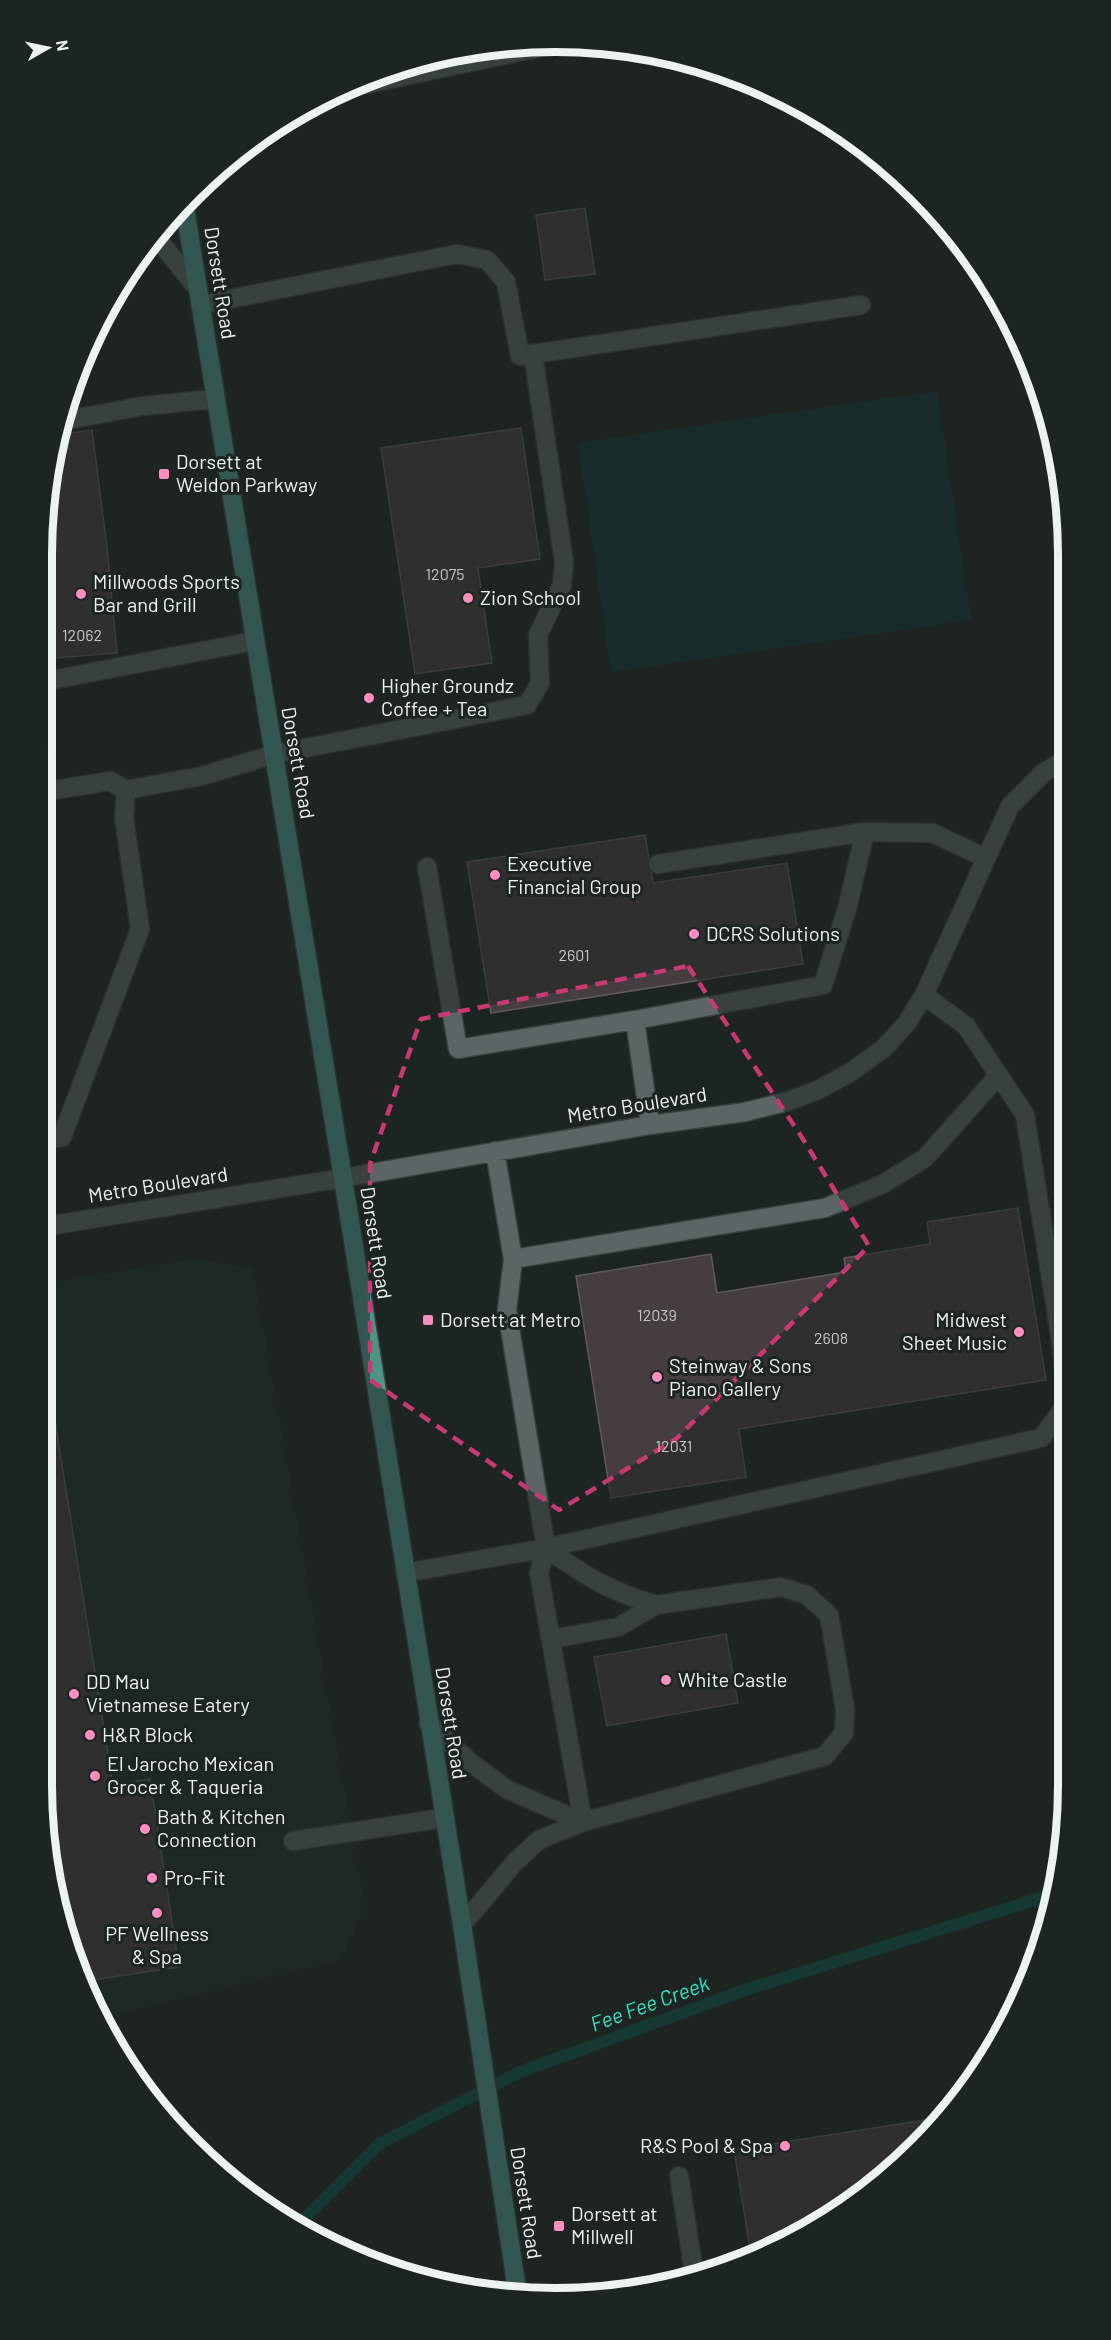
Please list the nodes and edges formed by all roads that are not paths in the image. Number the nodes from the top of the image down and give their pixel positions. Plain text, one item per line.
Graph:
1 (504, 56) edge
2 (413, 73) edge
3 (186, 215) edge
4 (161, 243) edge
5 (199, 297) junction
6 (861, 305) dead end
7 (533, 354) junction
8 (215, 399) junction
9 (72, 418) edge
10 (254, 641) junction
11 (52, 680) edge
12 (275, 754) junction
13 (1058, 764) edge
14 (52, 790) edge
15 (126, 790) junction
16 (865, 832) junction
17 (986, 858) junction
18 (658, 864) dead end
19 (428, 867) dead end
20 (924, 995) junction
21 (635, 1020) junction
22 (999, 1075) junction
23 (650, 1125) junction
24 (52, 1138) edge
25 (495, 1151) junction
26 (343, 1178) junction
27 (52, 1225) edge
28 (513, 1259) junction
29 (1058, 1323) edge
30 (1058, 1415) edge
31 (546, 1548) junction
32 (405, 1574) junction
33 (656, 1605) junction
34 (552, 1639) junction
35 (428, 1723) junction
36 (443, 1818) junction
37 (583, 1822) junction
38 (294, 1842) dead end
39 (462, 1925) junction
40 (679, 2176) dead end
41 (693, 2268) edge
42 (516, 2285) edge

1 - 2 street
3 - 5 main road, Dorsett Road
4 - 5 street
5 - 7 street
5 - 8 main road, Dorsett Road
6 - 7 street
7 - 12 street
8 - 9 street
8 - 10 main road, Dorsett Road
10 - 11 street
10 - 12 main road, Dorsett Road
12 - 15 street
12 - 26 main road, Dorsett Road
13 - 17 street, Metro Boulevard
14 - 15 street
15 - 24 street
16 - 17 street
16 - 18 street
16 - 21 street
17 - 20 street, Metro Boulevard
19 - 21 street
20 - 22 street
20 - 23 street, Metro Boulevard
21 - 23 street
22 - 28 street
22 - 29 street
23 - 25 street, Metro Boulevard
25 - 26 street, Metro Boulevard
25 - 28 street
26 - 27 street, Metro Boulevard
26 - 32 main road, Dorsett Road
28 - 31 street
30 - 31 street
31 - 32 street
31 - 33 street
31 - 34 street
32 - 35 main road, Dorsett Road
33 - 34 street
33 - 37 street
34 - 37 street
35 - 36 main road, Dorsett Road
35 - 37 street
36 - 38 street
36 - 39 main road, Dorsett Road
37 - 39 street
39 - 42 main road, Dorsett Road
40 - 41 street

